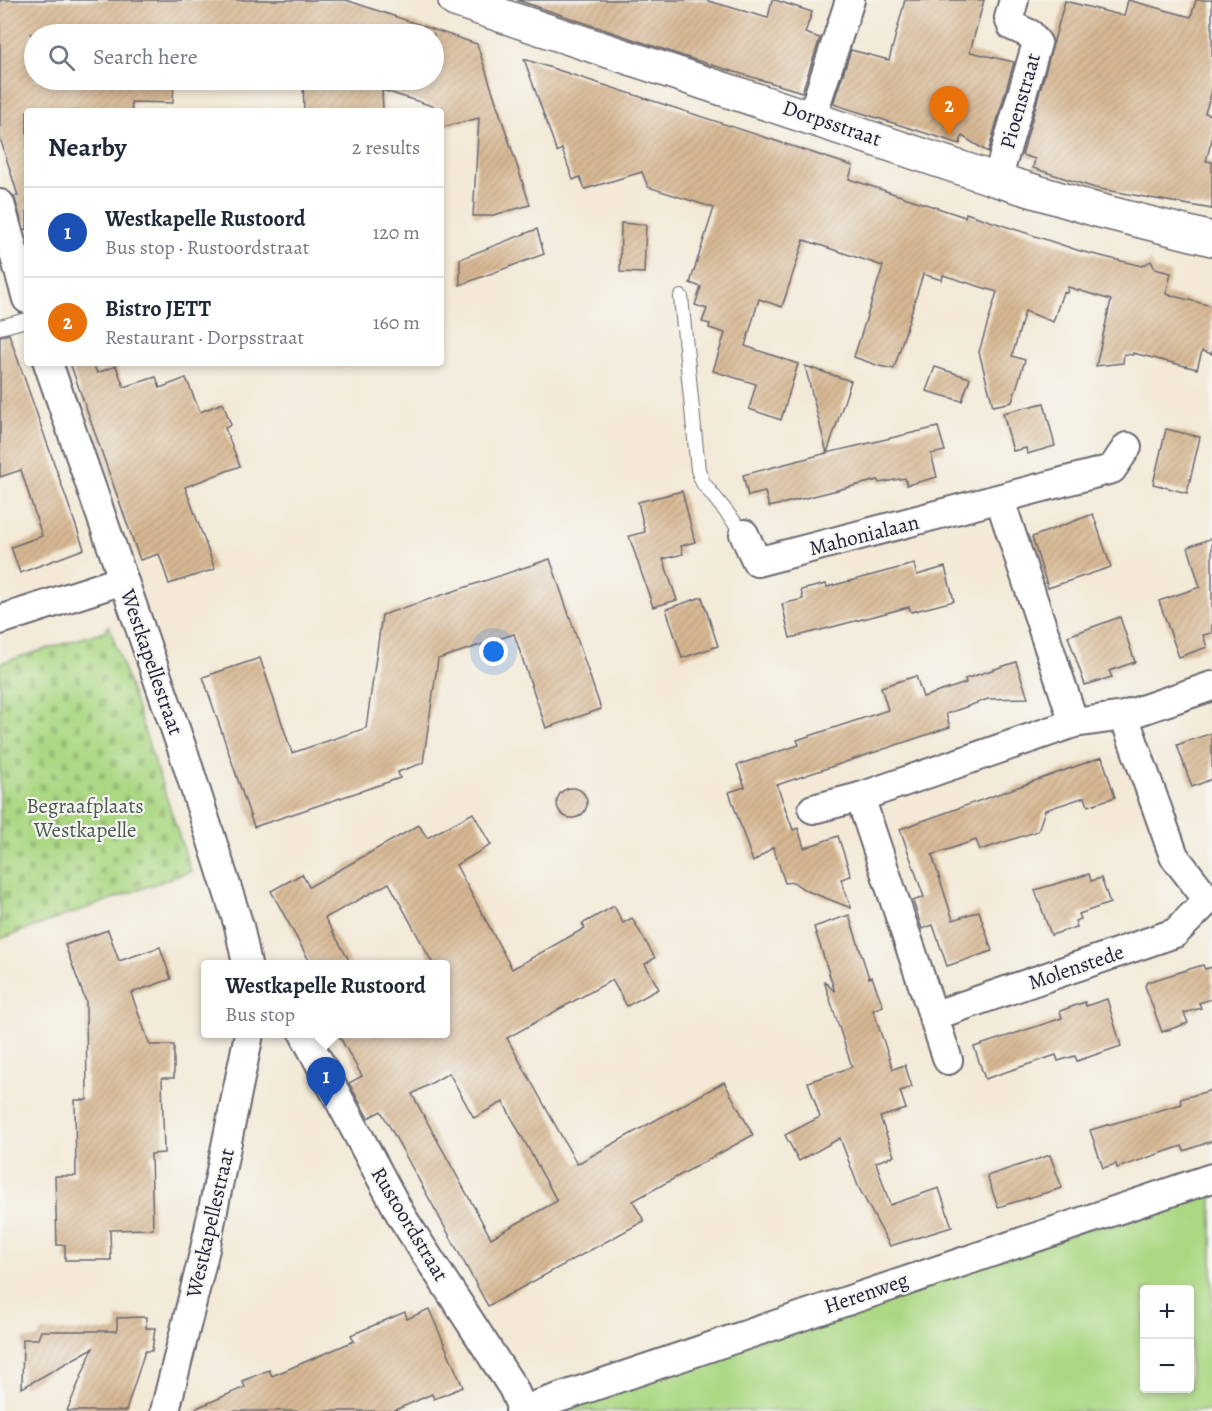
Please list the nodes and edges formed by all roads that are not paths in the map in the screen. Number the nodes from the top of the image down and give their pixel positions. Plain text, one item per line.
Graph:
1 (454, 0) edge
2 (850, 0) edge
3 (1014, 0) edge
4 (812, 116) junction
5 (997, 180) junction
6 (0, 204) edge
7 (1212, 239) edge
8 (24, 288) edge
9 (681, 297) dead end
10 (24, 321) edge
11 (0, 327) edge
12 (49, 366) edge
13 (1127, 447) dead end
14 (1000, 500) junction
15 (744, 534) joint
16 (123, 580) junction
17 (0, 620) edge
18 (1212, 686) edge
19 (1124, 716) junction
20 (1074, 723) junction
21 (860, 797) junction
22 (813, 809) dead end
23 (1210, 900) edge
24 (247, 960) edge
25 (933, 1016) junction
26 (248, 1038) edge
27 (306, 1038) edge
28 (948, 1060) dead end
29 (1212, 1178) edge
30 (165, 1411) edge
31 (522, 1411) edge

1 - 4 street, Dorpsstraat
2 - 4 street
3 - 5 street, Pioenstraat
4 - 5 street, Dorpsstraat
5 - 7 street, Dorpsstraat
6 - 8 street
9 - 15 lane
10 - 11 lane
12 - 16 street, Westkapellestraat
13 - 14 street, Mahonialaan
14 - 15 street, Mahonialaan
14 - 20 street
16 - 17 street
16 - 24 street, Westkapellestraat
18 - 19 street
19 - 20 street
19 - 23 street, Molenstede
20 - 21 street
21 - 22 street
21 - 25 street
23 - 25 street, Molenstede
25 - 28 street
26 - 30 street, Westkapellestraat
27 - 31 street, Rustoordstraat
29 - 31 street, Herenweg

